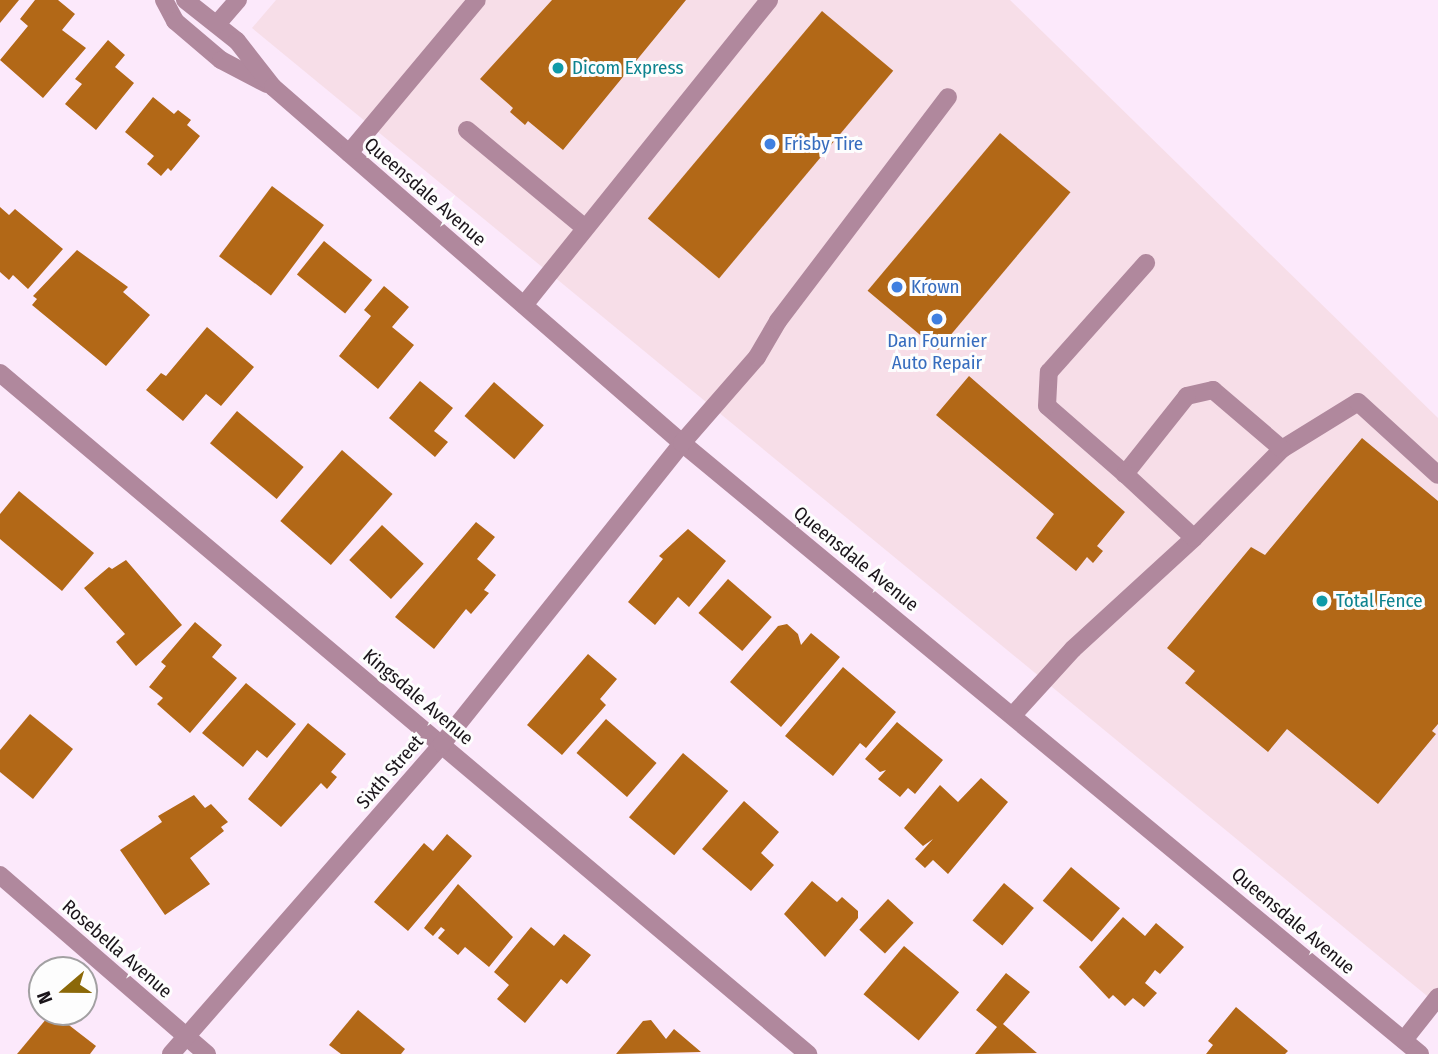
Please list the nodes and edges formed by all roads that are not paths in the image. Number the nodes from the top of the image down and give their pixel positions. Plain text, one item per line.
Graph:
1 (163, 0) edge
2 (185, 0) edge
3 (238, 0) edge
4 (477, 0) edge
5 (769, 0) edge
6 (217, 24) junction
7 (273, 87) junction
8 (948, 97) dead end
9 (467, 130) dead end
10 (349, 153) junction
11 (585, 228) junction
12 (1146, 263) dead end
13 (524, 305) junction
14 (0, 373) edge
15 (682, 443) junction
16 (1282, 449) junction
17 (1125, 474) junction
18 (1438, 475) edge
19 (1194, 538) junction
20 (1013, 715) junction
21 (442, 744) junction
22 (0, 875) edge
23 (1438, 997) edge
24 (186, 1037) junction
25 (1404, 1041) junction
26 (172, 1054) edge
27 (207, 1054) edge
28 (808, 1054) edge
29 (1420, 1054) edge

1 - 7 street, Queensdale Avenue
2 - 6 street, Queensdale Avenue
3 - 6 street
4 - 10 street
5 - 11 street
6 - 7 street, Queensdale Avenue
7 - 10 street, Queensdale Avenue
8 - 15 street, Sixth Street
9 - 11 street
10 - 13 street, Queensdale Avenue
11 - 13 street
12 - 17 street
13 - 15 street, Queensdale Avenue
14 - 21 street, Kingsdale Avenue
15 - 20 street, Queensdale Avenue
15 - 21 street, Sixth Street
16 - 17 street
16 - 18 street
16 - 19 street
17 - 19 street
19 - 20 street
20 - 25 street, Queensdale Avenue
21 - 24 street, Sixth Street
21 - 28 street, Kingsdale Avenue
22 - 24 street, Rosebella Avenue
23 - 25 street
24 - 26 street, Sixth Street
24 - 27 street, Rosebella Avenue
25 - 29 street, Queensdale Avenue

